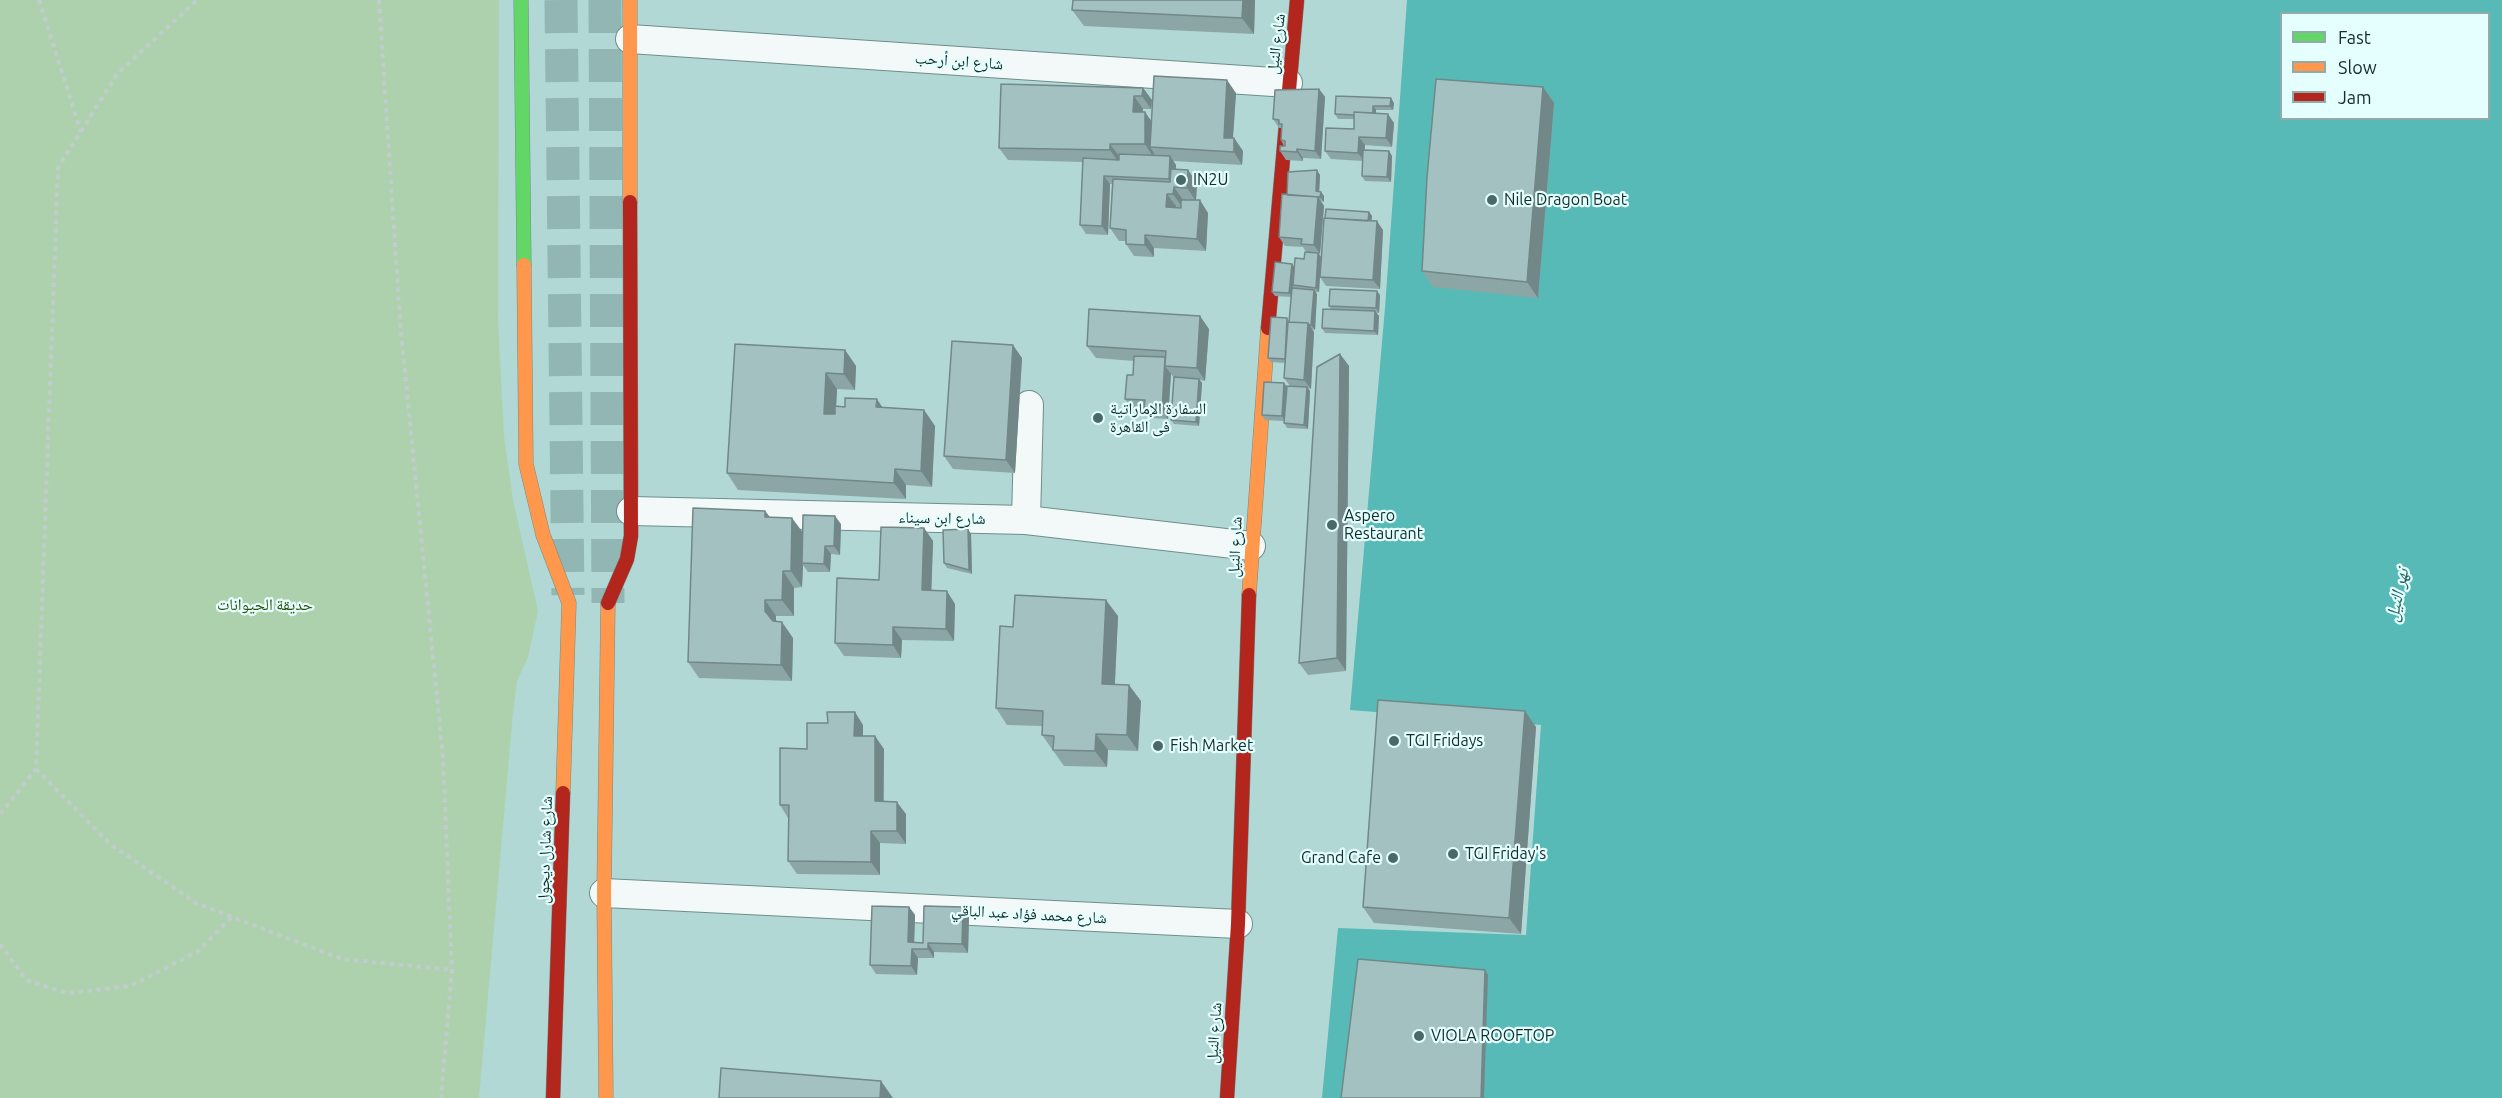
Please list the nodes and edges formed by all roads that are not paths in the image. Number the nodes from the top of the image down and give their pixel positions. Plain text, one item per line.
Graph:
1 (521, 0) edge
2 (630, 0) edge
3 (1298, 0) edge
4 (630, 39) junction
5 (1287, 83) junction
6 (1029, 405) dead end
7 (631, 511) junction
8 (1026, 520) junction
9 (1251, 546) junction
10 (604, 893) junction
11 (1238, 924) junction
12 (553, 1098) edge
13 (606, 1098) edge
14 (1227, 1098) edge

1 - 12 main road, شارع شارل ديجول
2 - 4 main road
3 - 5 main road, شارع النيل
4 - 5 street, شارع ابن أرحب
4 - 7 main road
5 - 9 main road, شارع النيل
6 - 8 street
7 - 8 street, شارع ابن سيناء
7 - 10 main road
8 - 9 street, شارع ابن سيناء
9 - 11 main road, شارع النيل
10 - 11 street, شارع محمد فؤاد عبد الباقي
10 - 13 main road
11 - 14 main road, شارع النيل

